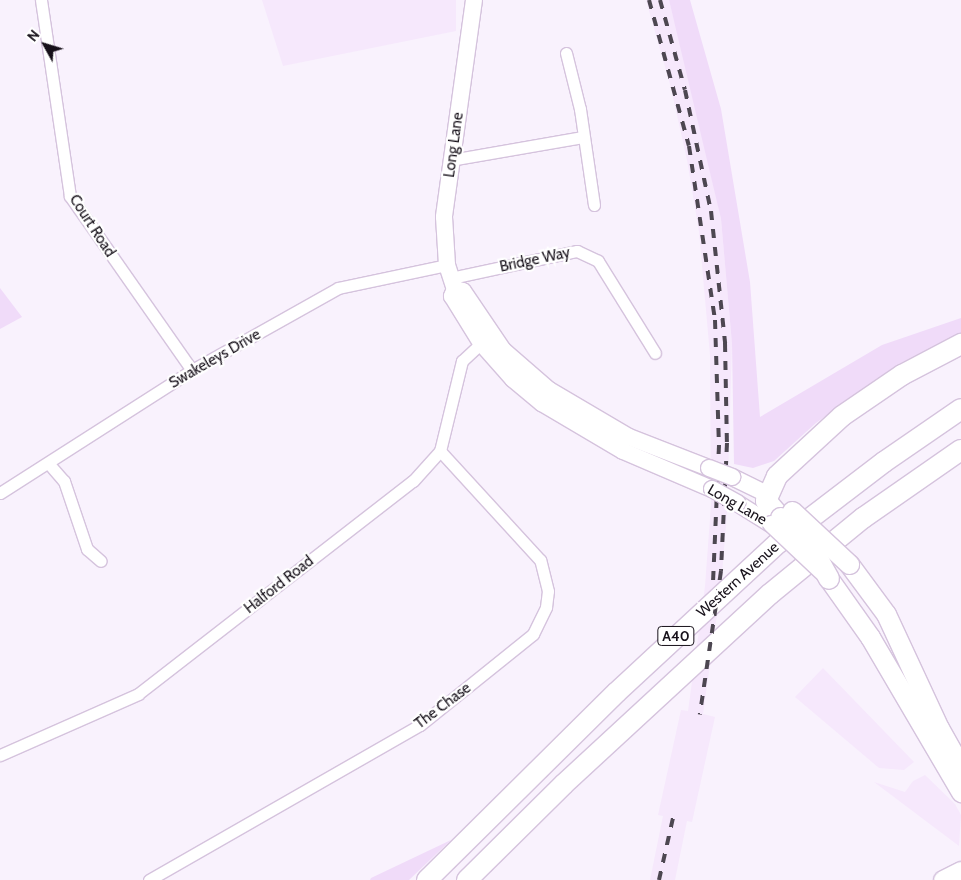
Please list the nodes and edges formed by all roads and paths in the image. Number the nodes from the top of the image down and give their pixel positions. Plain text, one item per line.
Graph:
1 (41, 0) edge
2 (474, 0) edge
3 (566, 52) dead end
4 (583, 137) junction
5 (451, 160) junction
6 (594, 205) dead end
7 (451, 278) junction
8 (481, 343) junction
9 (961, 344) edge
10 (656, 353) dead end
11 (192, 370) junction
12 (961, 409) edge
13 (961, 450) edge
14 (440, 451) junction
15 (49, 464) junction
16 (0, 493) edge
17 (767, 494) junction
18 (781, 518) junction
19 (101, 561) dead end
20 (829, 579) joint
21 (0, 755) edge
22 (961, 767) edge
23 (961, 792) edge
24 (961, 872) edge
25 (149, 880) edge
26 (427, 880) edge
27 (466, 880) edge
28 (944, 880) edge

1 - 11 street, Court Road
2 - 5 main road, Long Lane
3 - 4 street
4 - 5 street
4 - 6 street
5 - 7 main road, Long Lane
7 - 8 main road, Long Lane
7 - 10 street, Bridge Way
7 - 11 street, Swakeleys Drive
7 - 17 main road, Long Lane, bridge
8 - 14 street, Halford Road
8 - 18 main road, Long Lane, bridge
9 - 17 highway
11 - 15 street, Swakeleys Drive
12 - 26 highway, Western Avenue / A40
13 - 27 highway, A40
14 - 21 street, Halford Road
14 - 25 street, The Chase
15 - 16 street, Swakeleys Drive
15 - 19 street
17 - 18 highway
18 - 20 highway, bridge
18 - 22 main road, Long Lane, bridge
20 - 23 main road
24 - 28 main road

